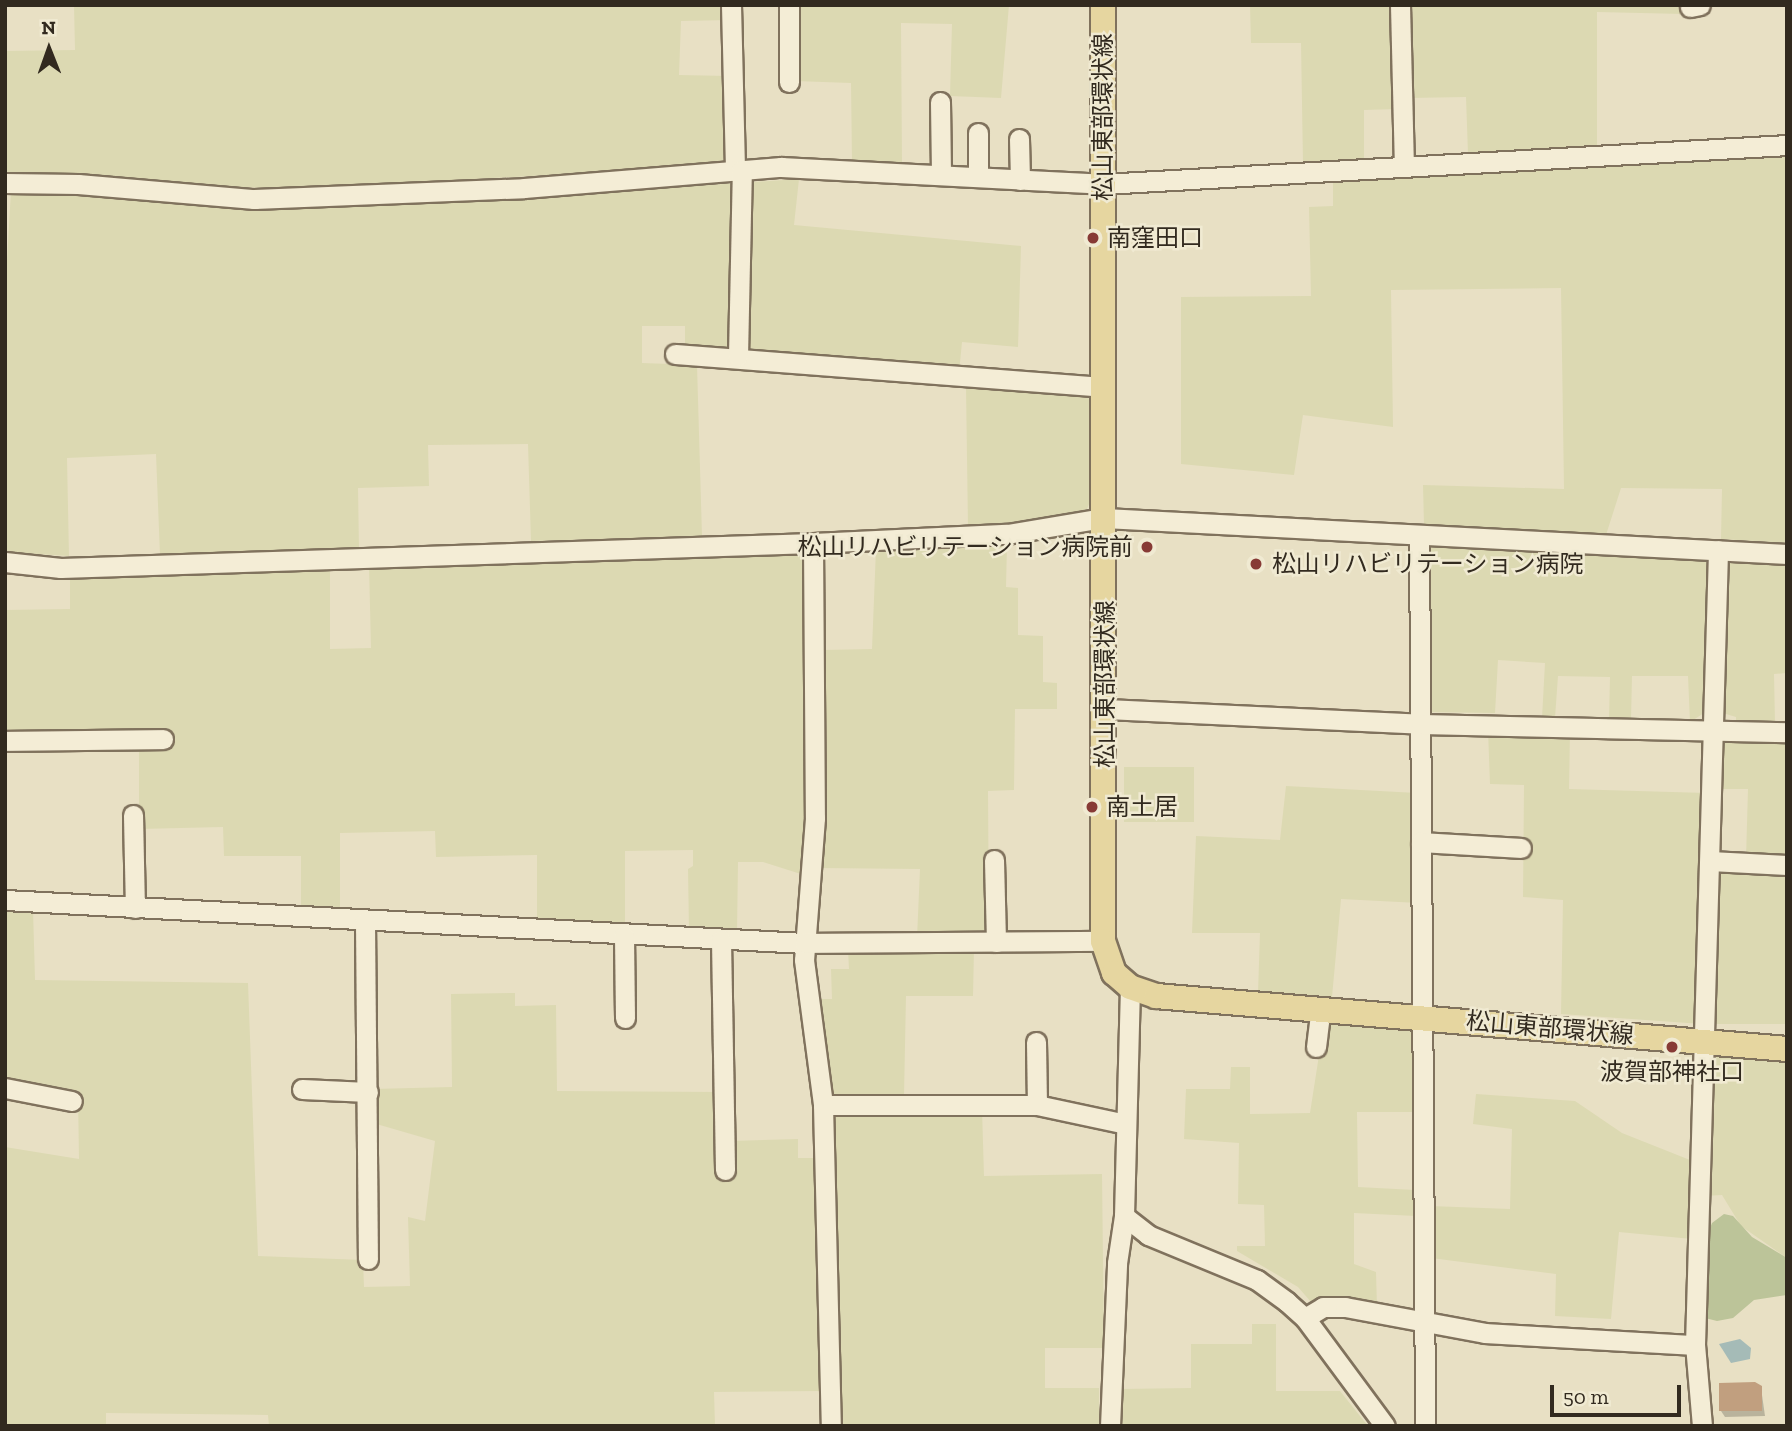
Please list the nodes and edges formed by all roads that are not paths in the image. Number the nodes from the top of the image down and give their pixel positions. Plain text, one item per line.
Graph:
1 (731, 5) edge
2 (789, 5) edge
3 (1103, 5) edge
4 (1401, 5) edge
5 (789, 82) dead end
6 (940, 102) dead end
7 (978, 133) dead end
8 (1019, 139) dead end
9 (1787, 145) edge
10 (1404, 166) junction
11 (739, 171) junction
12 (941, 175) junction
13 (978, 177) junction
14 (1020, 180) junction
15 (5, 183) edge
16 (1103, 184) junction
17 (675, 354) dead end
18 (738, 356) junction
19 (1103, 387) junction
20 (1104, 519) junction
21 (1419, 535) junction
22 (813, 543) junction
23 (1718, 550) junction
24 (1787, 554) edge
25 (5, 562) edge
26 (1106, 709) junction
27 (1421, 724) junction
28 (1713, 729) junction
29 (1787, 732) edge
30 (163, 739) dead end
31 (5, 741) edge
32 (133, 815) dead end
33 (1422, 842) junction
34 (1521, 848) dead end
35 (994, 860) dead end
36 (1710, 861) junction
37 (1787, 865) edge
38 (5, 900) edge
39 (135, 908) junction
40 (365, 922) junction
41 (624, 936) junction
42 (721, 940) junction
43 (996, 942) junction
44 (1102, 942) junction
45 (805, 943) junction
46 (1130, 987) junction
47 (1321, 1010) junction
48 (1423, 1017) junction
49 (625, 1018) dead end
50 (1036, 1042) dead end
51 (1706, 1042) junction
52 (1316, 1047) dead end
53 (1787, 1049) edge
54 (5, 1088) edge
55 (302, 1089) dead end
56 (368, 1092) junction
57 (72, 1101) dead end
58 (823, 1105) junction
59 (1037, 1105) junction
60 (1126, 1124) junction
61 (725, 1170) dead end
62 (1124, 1216) junction
63 (368, 1259) dead end
64 (1305, 1318) junction
65 (1424, 1323) junction
66 (1695, 1345) junction
67 (831, 1426) edge
68 (1110, 1426) edge
69 (1385, 1426) edge
70 (1425, 1426) edge
71 (1702, 1426) edge

1 - 11 street
2 - 5 street
3 - 16 main road, 松山東部環状線
4 - 10 street
6 - 12 street
7 - 13 street
8 - 14 street
9 - 10 street
10 - 16 street
11 - 12 street
11 - 15 street
11 - 18 street
12 - 13 street
13 - 14 street
14 - 16 street
16 - 19 main road, 松山東部環状線
17 - 18 street
18 - 19 street
19 - 20 main road, 松山東部環状線
20 - 21 street
20 - 22 street
20 - 26 main road, 松山東部環状線
21 - 23 street
21 - 27 street
22 - 25 street
22 - 45 street
23 - 24 street
23 - 28 street
26 - 27 street
26 - 44 main road, 松山東部環状線
27 - 28 street
27 - 33 street
28 - 29 street
28 - 36 street
30 - 31 street
32 - 39 street
33 - 34 street
33 - 48 street
35 - 43 street
36 - 37 street
36 - 51 street
38 - 39 street
39 - 40 street
40 - 41 street
40 - 56 street
41 - 42 street
41 - 49 street
42 - 45 street
42 - 61 street
43 - 44 street
43 - 45 street
44 - 46 main road, 松山東部環状線
45 - 58 street
46 - 47 main road, 松山東部環状線
46 - 60 street
47 - 48 main road, 松山東部環状線
47 - 52 street
48 - 51 main road, 松山東部環状線
48 - 65 street
50 - 59 street
51 - 53 main road, 松山東部環状線
51 - 66 street
54 - 57 street
55 - 56 street
56 - 63 street
58 - 59 street
58 - 67 street
59 - 60 street
60 - 62 street
62 - 64 street
62 - 68 street
64 - 65 street
64 - 69 street
65 - 66 street
65 - 70 street
66 - 71 street

